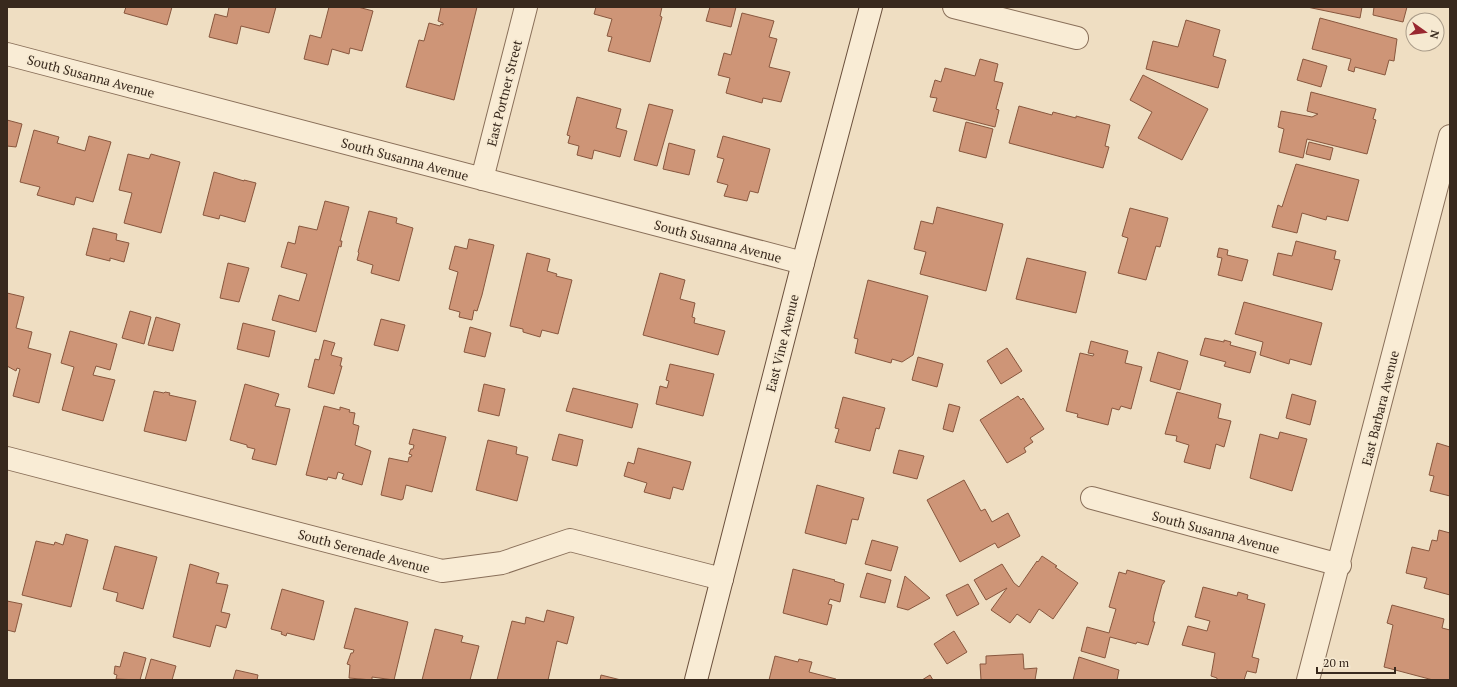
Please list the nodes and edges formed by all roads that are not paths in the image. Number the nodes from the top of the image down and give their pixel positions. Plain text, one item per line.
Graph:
1 (526, 7) edge
2 (872, 7) edge
3 (954, 7) edge
4 (1077, 38) dead end
5 (7, 54) edge
6 (1450, 136) edge
7 (482, 179) junction
8 (803, 263) junction
9 (7, 458) edge
10 (1092, 498) dead end
11 (1340, 565) junction
12 (722, 579) junction
13 (696, 680) edge
14 (1308, 680) edge

1 - 7 street, East Portner Street
2 - 8 street, East Vine Avenue
3 - 4 street
5 - 7 street, South Susanna Avenue
6 - 11 street, East Barbara Avenue
7 - 8 street, South Susanna Avenue
8 - 12 street, East Vine Avenue
9 - 12 street, South Serenade Avenue
10 - 11 street, South Susanna Avenue
11 - 14 street, East Barbara Avenue
12 - 13 street, East Vine Avenue

